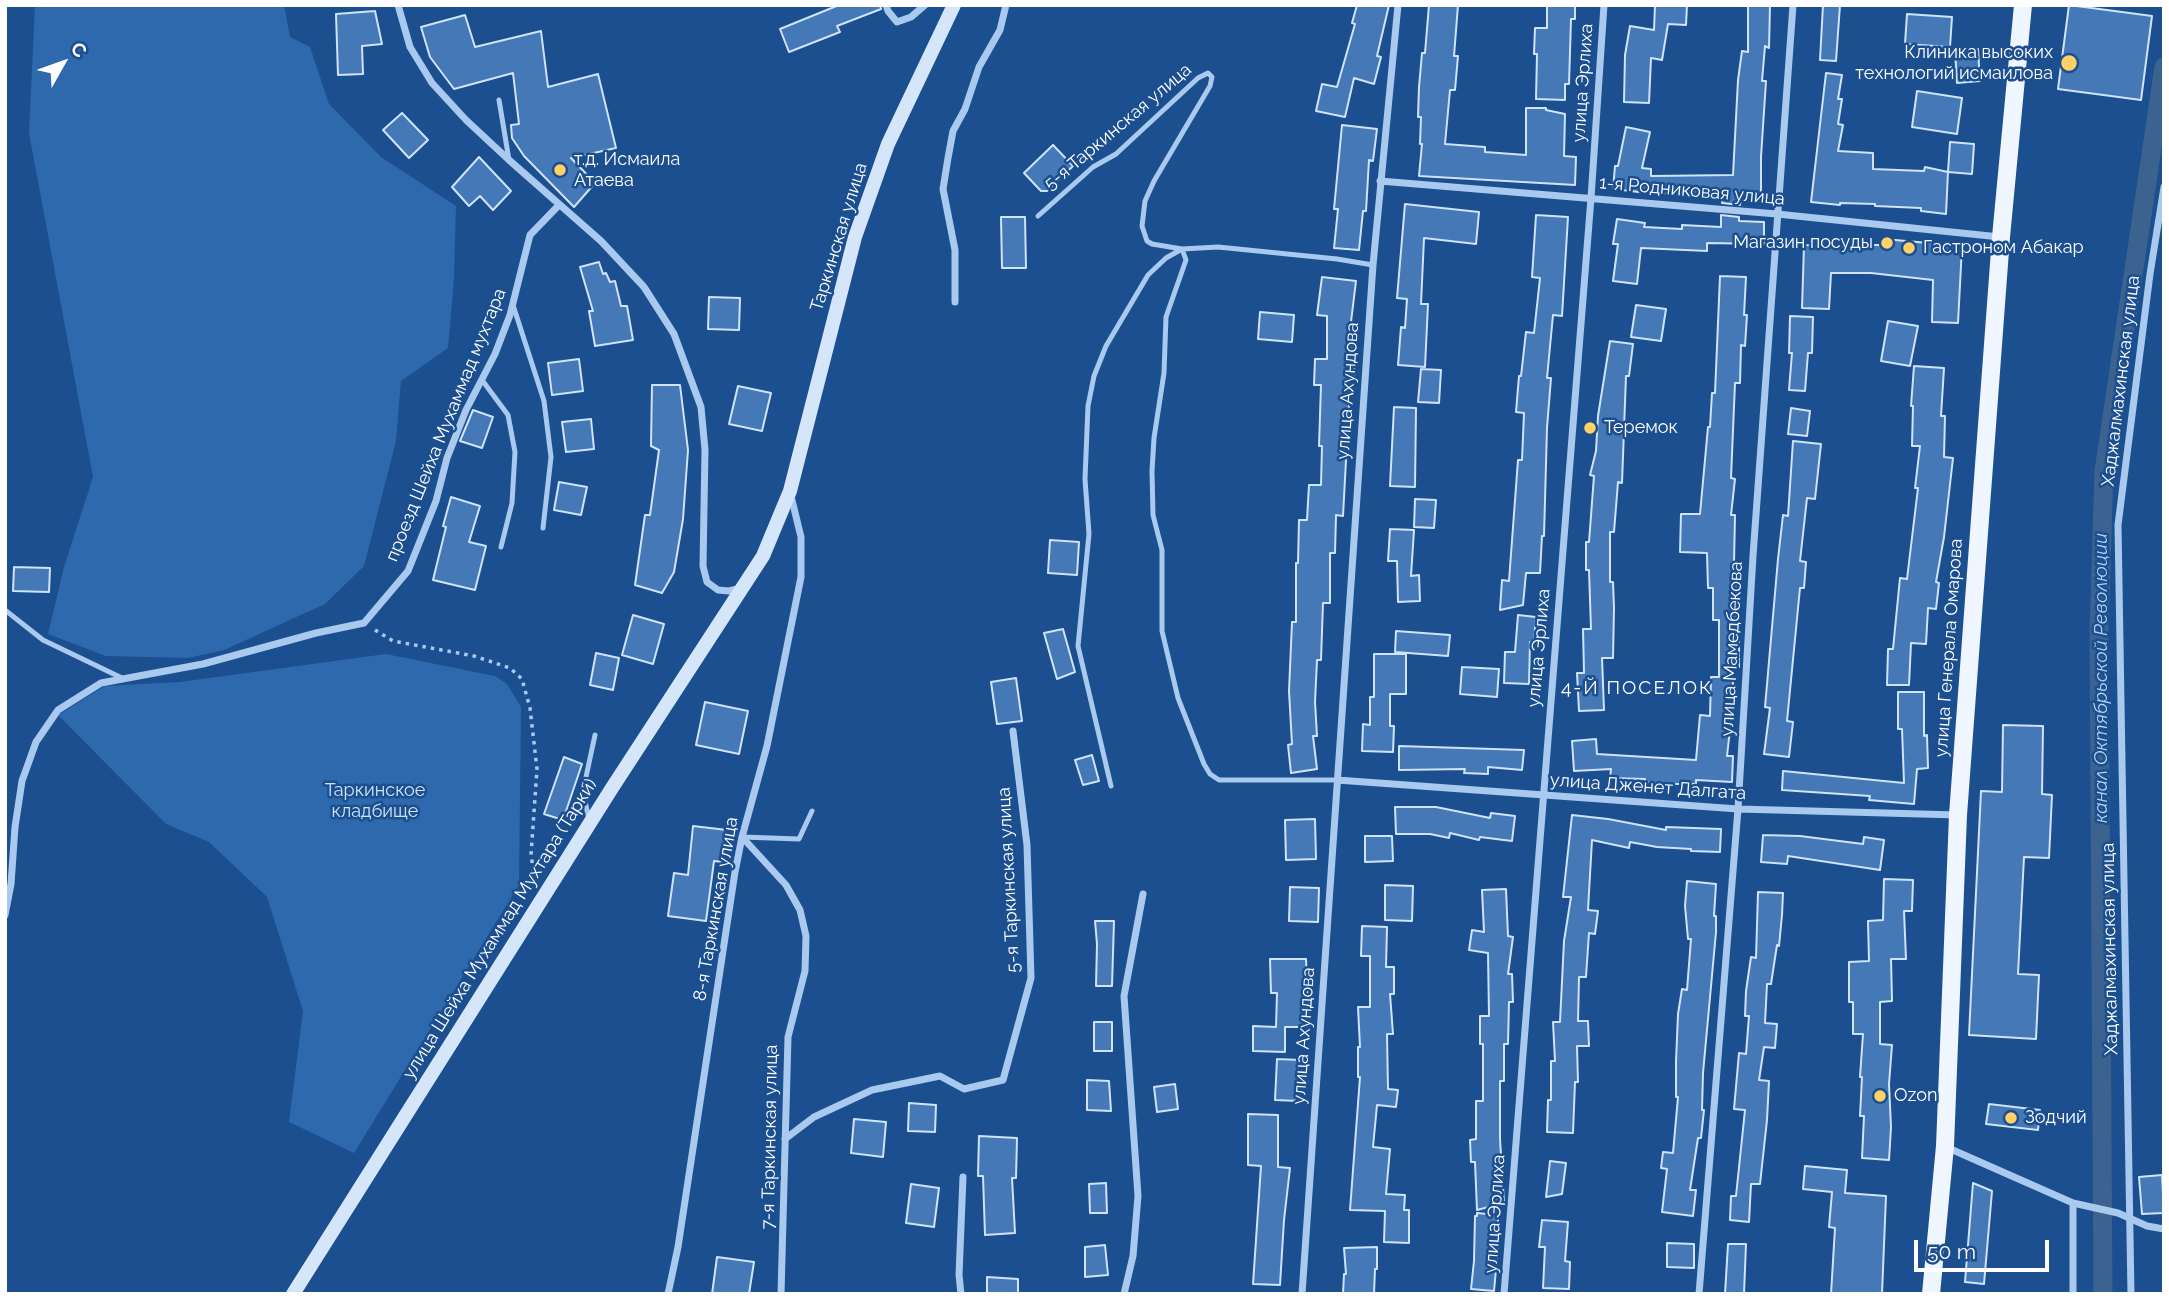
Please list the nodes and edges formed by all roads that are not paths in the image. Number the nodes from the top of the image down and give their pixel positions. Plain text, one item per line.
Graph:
1 (398, 5) edge
2 (886, 5) edge
3 (925, 5) edge
4 (954, 5) edge
5 (1006, 5) edge
6 (1398, 5) edge
7 (1604, 5) edge
8 (1793, 5) edge
9 (2021, 5) edge
10 (499, 100) dead end
11 (509, 160) junction
12 (1380, 181) junction
13 (2164, 187) edge
14 (1591, 198) junction
15 (559, 205) junction
16 (1777, 214) junction
17 (1038, 216) dead end
18 (2001, 237) junction
19 (1182, 249) junction
20 (1373, 265) junction
21 (955, 302) dead end
22 (513, 305) junction
23 (482, 380) junction
24 (790, 491) junction
25 (542, 528) dead end
26 (501, 547) dead end
27 (745, 587) junction
28 (5, 610) edge
29 (122, 678) junction
30 (1013, 731) dead end
31 (595, 736) dead end
32 (1336, 780) junction
33 (1111, 786) dead end
34 (1543, 796) junction
35 (1738, 809) junction
36 (812, 811) dead end
37 (1957, 815) junction
38 (590, 823) junction
39 (742, 836) junction
40 (1143, 894) dead end
41 (5, 915) edge
42 (785, 1139) junction
43 (1945, 1146) junction
44 (963, 1177) dead end
45 (2073, 1203) junction
46 (2131, 1218) junction
47 (2164, 1229) edge
48 (293, 1294) edge
49 (668, 1294) edge
50 (780, 1294) edge
51 (961, 1294) edge
52 (1124, 1294) edge
53 (1302, 1294) edge
54 (1504, 1294) edge
55 (1699, 1294) edge
56 (1930, 1294) edge
57 (2073, 1294) edge
58 (2131, 1294) edge

1 - 11 street
2 - 3 street
4 - 24 street, Таркинская улица
5 - 21 street
6 - 12 street, улица Ахундова
7 - 14 street, улица Эрлиха
8 - 16 street, улица Мамедбекова
9 - 18 main road, улица Генерала Омарова
9 - 37 main road, улица Генерала Омарова
10 - 11 lane
11 - 15 street
12 - 14 street, 1-я Родниковая улица
12 - 20 street, улица Ахундова
13 - 46 street, Хаджалмахинская улица
14 - 16 street, 1-я Родниковая улица
14 - 34 street, улица Эрлиха
15 - 22 street, проезд Шейха Мухаммад мухтара
15 - 27 street
16 - 18 street, 1-я Родниковая улица
16 - 35 street, улица Мамедбекова
17 - 19 lane, 5-я Таркинская улица
18 - 37 main road, улица Генерала Омарова
19 - 20 lane, 5-я Таркинская улица
19 - 32 lane
19 - 33 lane
20 - 32 street, улица Ахундова
22 - 23 street, проезд Шейха Мухаммад мухтара
22 - 25 lane
23 - 26 lane
23 - 29 street, проезд Шейха Мухаммад мухтара
24 - 27 street, улица Шейха Мухаммад Мухтара (Тарки)
24 - 39 street, 8-я Таркинская улица
27 - 38 street, улица Шейха Мухаммад Мухтара (Тарки)
28 - 29 lane
29 - 41 street
30 - 42 street, 5-я Таркинская улица
31 - 38 lane
32 - 34 street, улица Дженет Далгата
32 - 53 street, улица Ахундова
34 - 35 street, улица Дженет Далгата
34 - 54 street, улица Эрлиха
35 - 37 street, улица Дженет Далгата
35 - 55 street, улица Мамедбекова
36 - 39 lane
37 - 43 main road, улица Генерала Омарова
37 - 56 main road, улица Генерала Омарова
38 - 48 street, улица Шейха Мухаммад Мухтара (Тарки)
39 - 42 street, 7-я Таркинская улица
39 - 49 street, 8-я Таркинская улица
40 - 52 street
42 - 50 street, 7-я Таркинская улица
43 - 45 street
43 - 56 main road, улица Генерала Омарова
44 - 51 street
45 - 46 street
45 - 57 street
46 - 47 street
46 - 58 street, Хаджалмахинская улица

